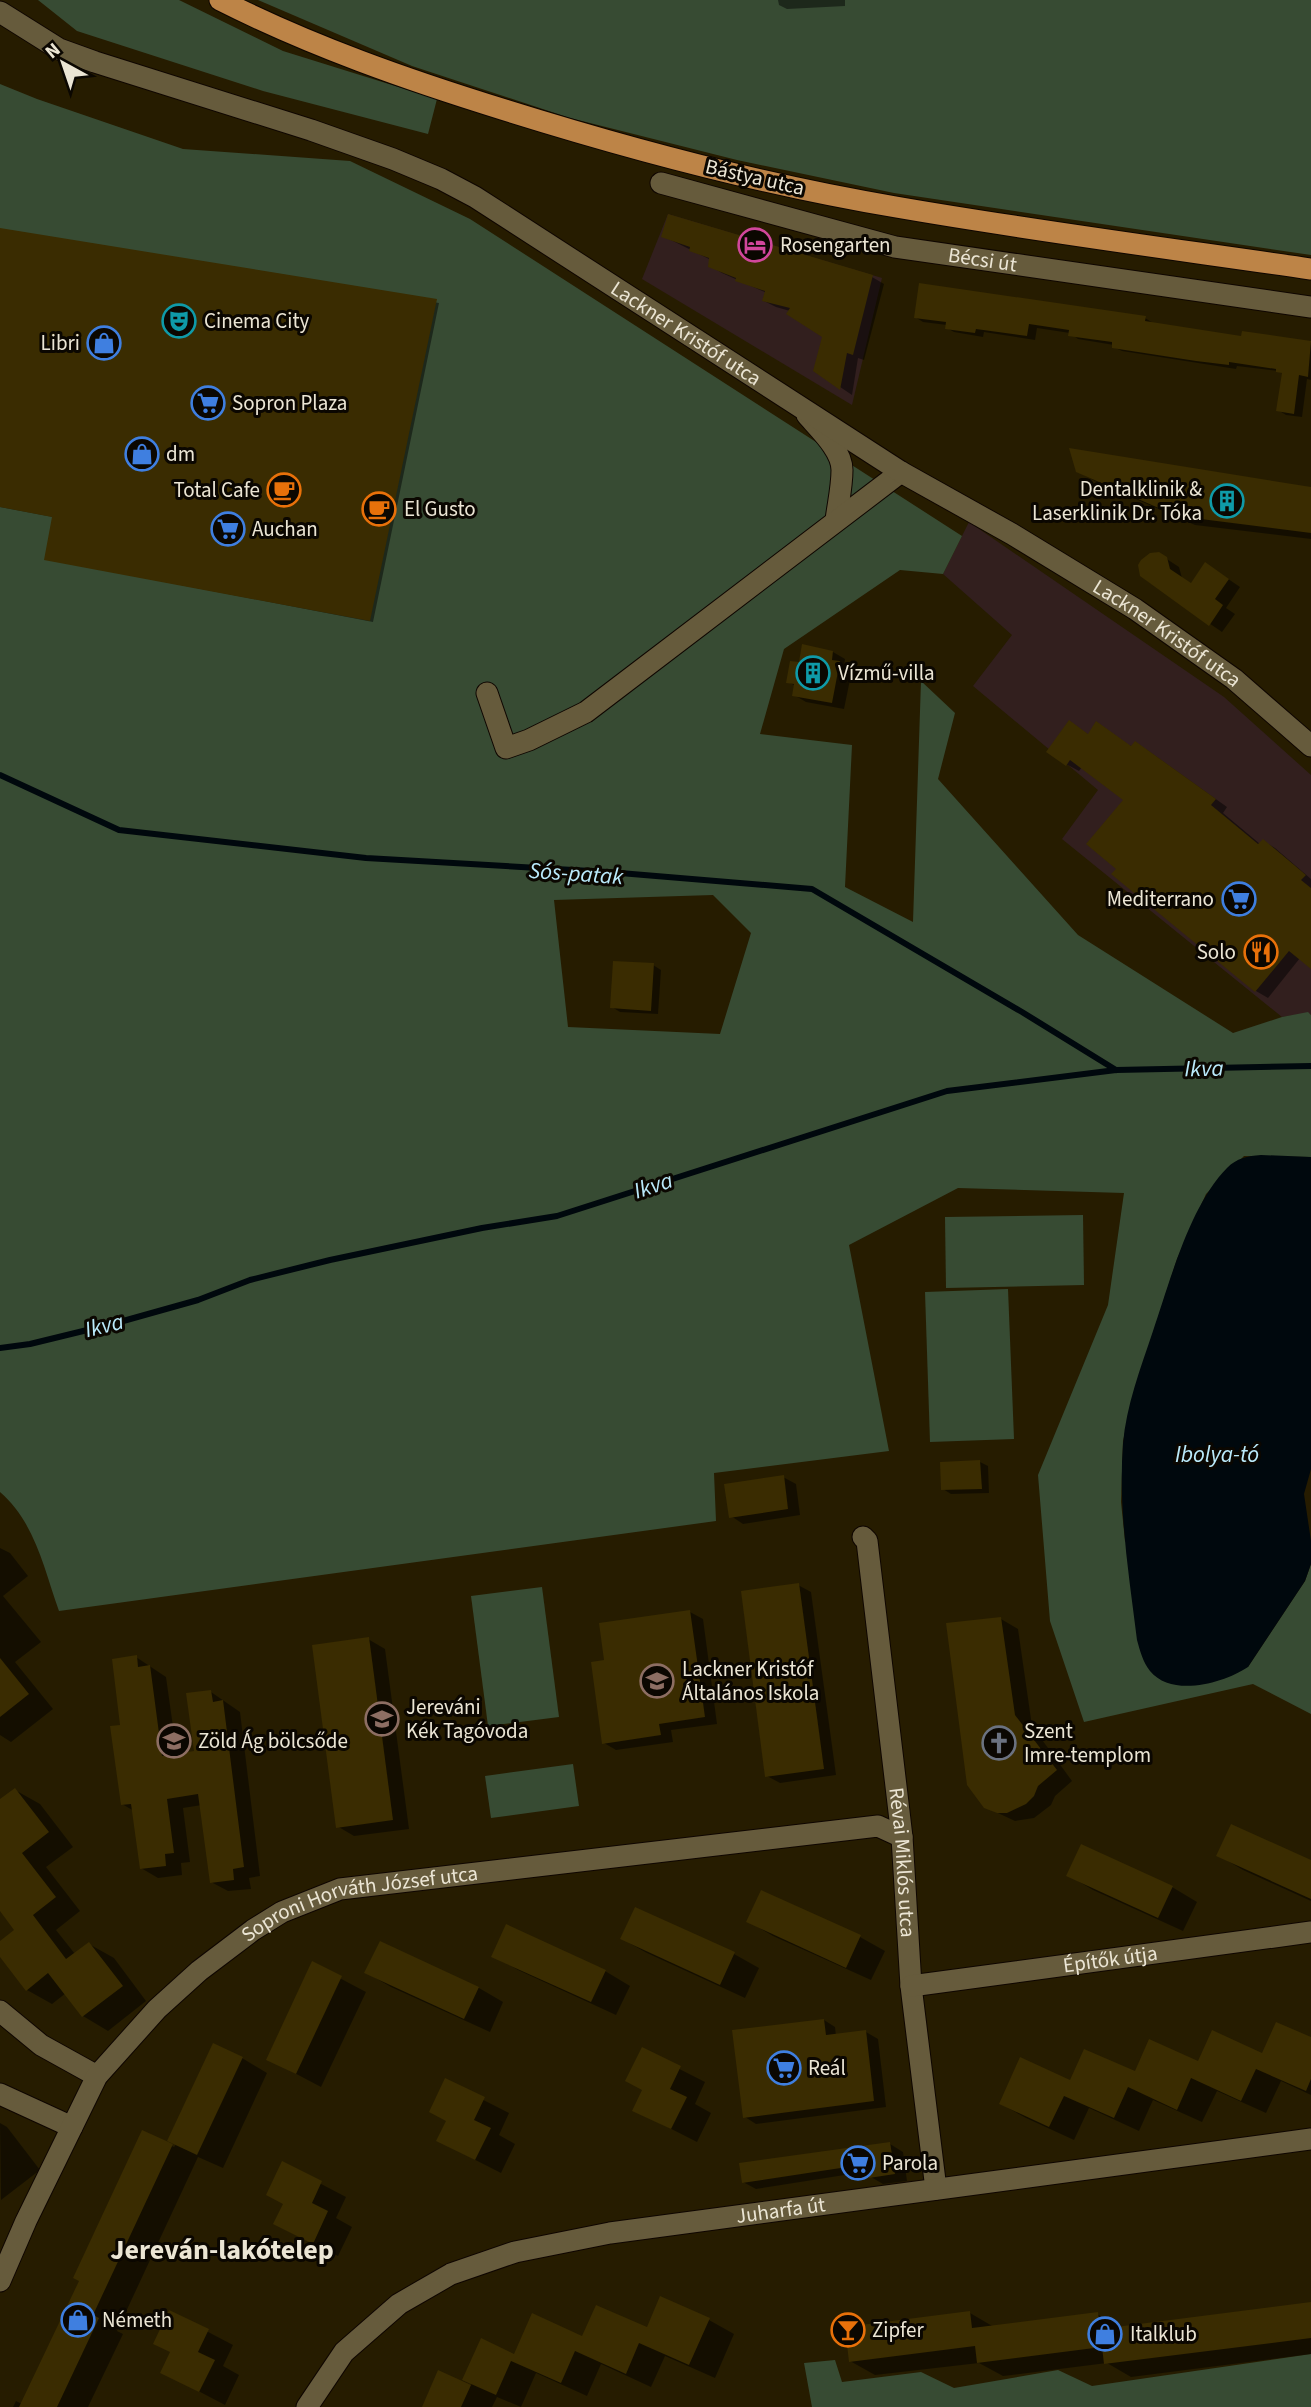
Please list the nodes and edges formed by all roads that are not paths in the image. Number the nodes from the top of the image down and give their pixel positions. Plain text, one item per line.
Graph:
1 (220, 0) edge
2 (4, 11) edge
3 (661, 183) dead end
4 (1311, 268) edge
5 (1311, 307) edge
6 (803, 410) junction
7 (901, 472) junction
8 (836, 520) junction
9 (487, 693) dead end
10 (1311, 746) edge
11 (863, 1537) dead end
12 (902, 1837) junction
13 (1311, 1932) edge
14 (911, 1986) junction
15 (0, 2011) edge
16 (97, 2076) junction
17 (0, 2094) edge
18 (72, 2127) junction
19 (1311, 2139) edge
20 (936, 2189) junction
21 (0, 2281) edge
22 (307, 2407) edge

1 - 4 main road, Bástya utca
2 - 6 street, Lackner Kristóf utca
3 - 5 street, Bécsi út
6 - 7 street, Lackner Kristóf utca
6 - 8 street
7 - 8 street
7 - 10 street, Lackner Kristóf utca
8 - 9 street
11 - 12 street, Révai Miklós utca
12 - 14 street, Révai Miklós utca
12 - 16 street, Soproni Horváth József utca
13 - 14 street, Építők útja
14 - 20 street, Révai Miklós utca
15 - 16 street
16 - 18 street, Soproni Horváth József utca
17 - 18 street
18 - 21 street, Soproni Horváth József utca
19 - 20 street, Juharfa út
20 - 22 street, Juharfa út

